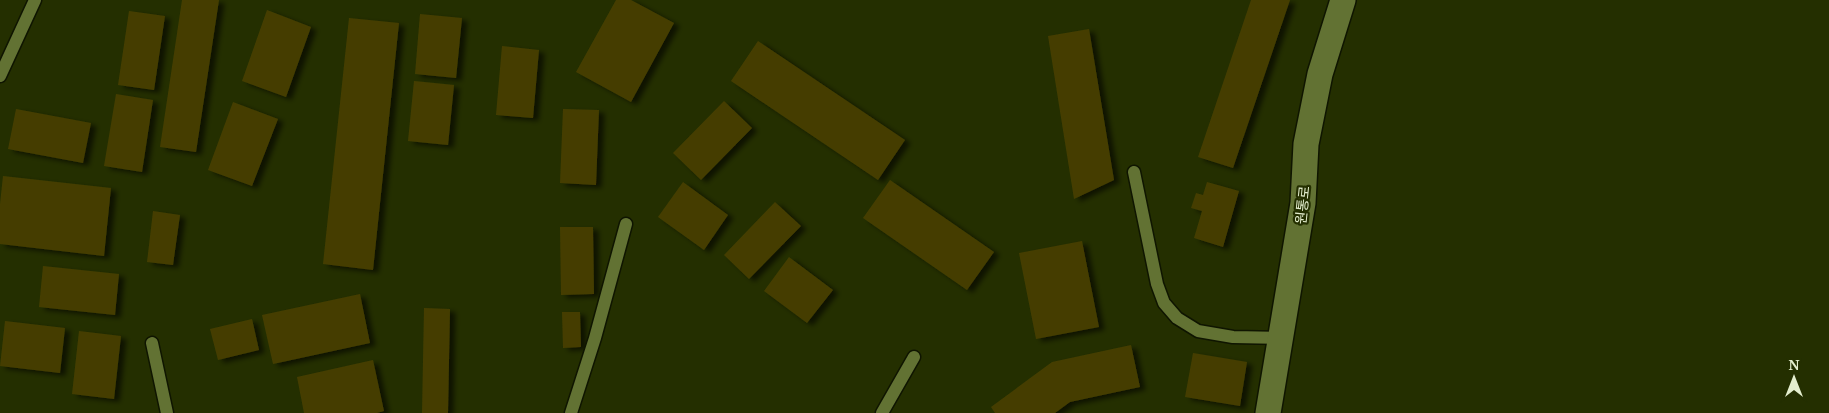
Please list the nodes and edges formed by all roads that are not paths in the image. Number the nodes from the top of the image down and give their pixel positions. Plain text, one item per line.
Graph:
1 (35, 0) edge
2 (1343, 0) edge
3 (0, 76) edge
4 (1134, 172) dead end
5 (626, 224) dead end
6 (1281, 338) junction
7 (152, 344) dead end
8 (914, 358) dead end
9 (167, 413) edge
10 (571, 413) edge
11 (882, 413) edge
12 (1268, 413) edge

1 - 3 lane
2 - 6 street, 원통로
4 - 6 lane
5 - 10 lane
6 - 12 street, 원통로
7 - 9 lane
8 - 11 lane

